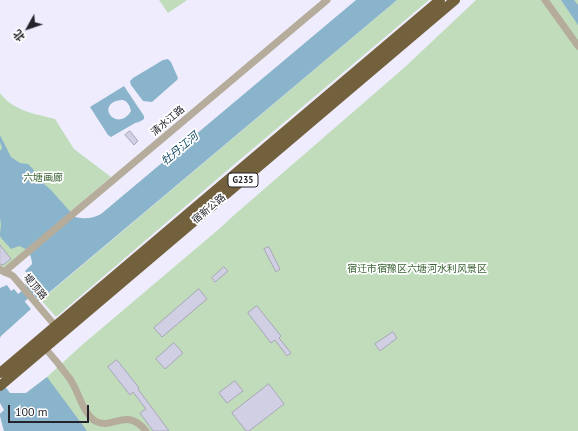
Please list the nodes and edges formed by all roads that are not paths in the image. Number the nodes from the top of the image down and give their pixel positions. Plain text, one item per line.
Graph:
1 (327, 0) edge
2 (440, 0) edge
3 (455, 0) edge
4 (545, 0) edge
5 (318, 3) edge
6 (578, 46) edge
7 (2, 271) edge
8 (52, 322) dead end
9 (45, 348) junction
10 (28, 356) junction
11 (0, 373) edge
12 (0, 386) edge
13 (146, 431) edge

1 - 5 street, 清水江路
2 - 10 highway, 宿新公路 / G235
3 - 9 highway, 宿新公路 / G235
4 - 6 street
5 - 7 street, 清水江路
7 - 8 street, 堤顶路
9 - 10 highway, 宿新公路 / G235
9 - 13 street
10 - 11 highway, 宿新公路 / G235
10 - 12 highway, 宿新公路 / G235

